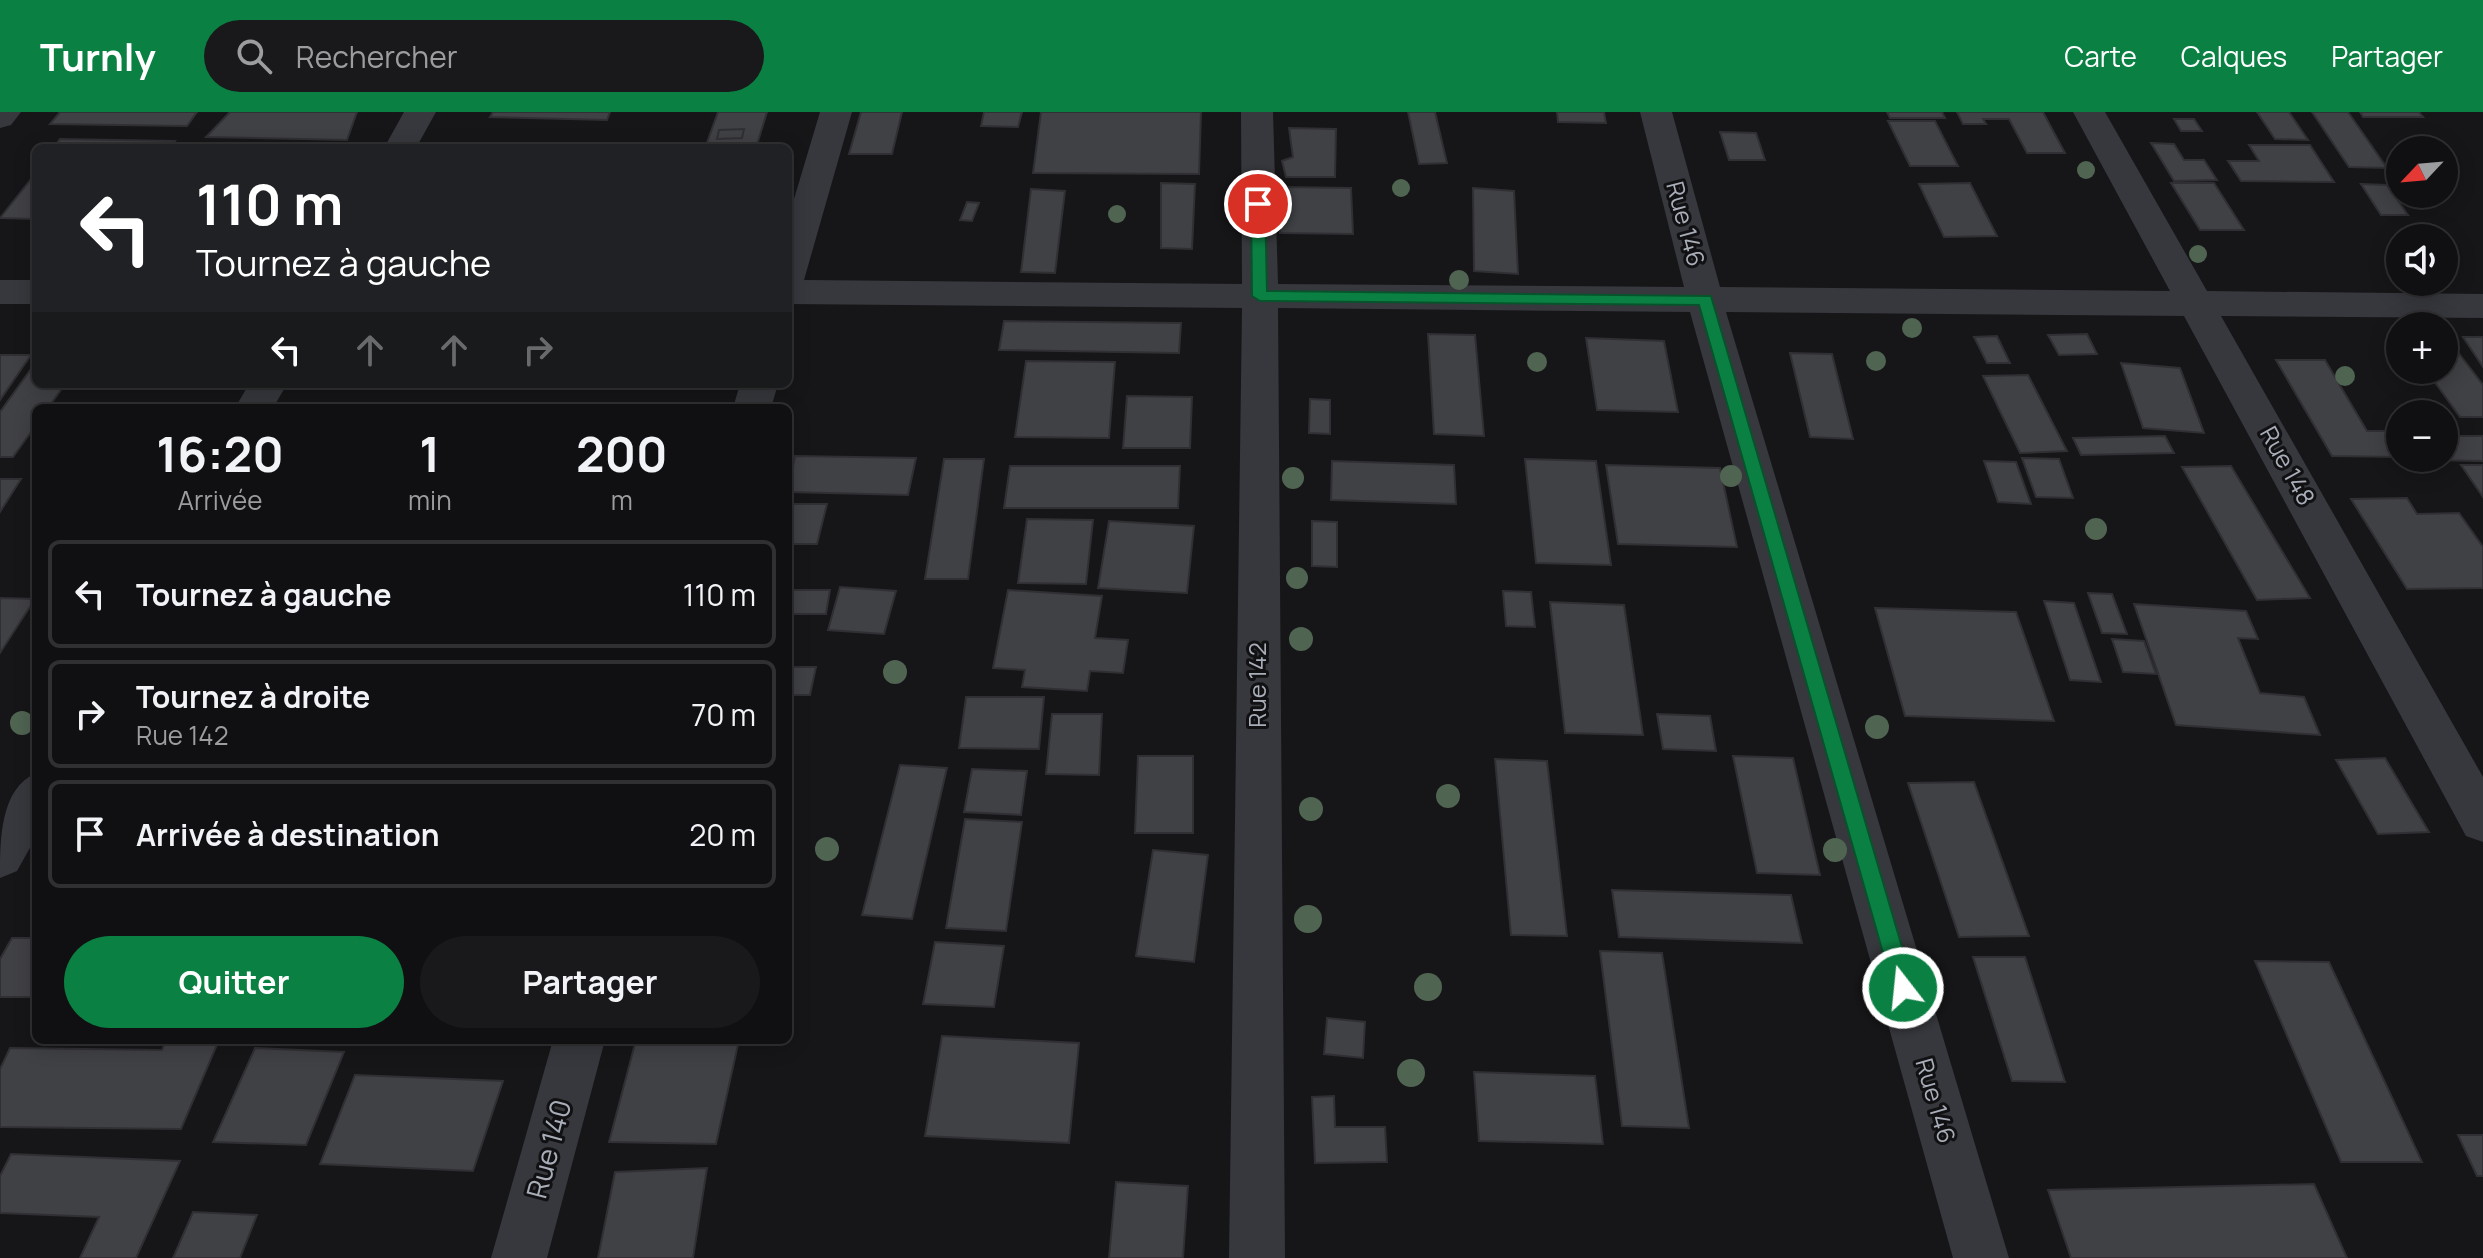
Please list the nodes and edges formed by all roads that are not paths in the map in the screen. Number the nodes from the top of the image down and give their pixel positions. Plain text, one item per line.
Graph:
1 (5, 112) edge
2 (420, 112) edge
3 (836, 112) edge
4 (1257, 112) edge
5 (1656, 112) edge
6 (2089, 112) edge
7 (0, 118) edge
8 (402, 144) edge
9 (792, 264) edge
10 (0, 292) edge
11 (32, 292) edge
12 (792, 292) edge
13 (1260, 296) junction
14 (1705, 300) junction
15 (2197, 304) junction
16 (2483, 306) edge
17 (32, 800) edge
18 (2483, 821) edge
19 (0, 856) edge
20 (578, 1044) edge
21 (519, 1258) edge
22 (1257, 1258) edge
23 (1981, 1258) edge

1 - 7 street
2 - 8 street
3 - 9 street
4 - 13 street, Rue 142
5 - 14 street, Rue 146
6 - 15 street, Rue 148
10 - 11 street
12 - 13 street
13 - 14 street
13 - 22 street, Rue 142
14 - 15 street
14 - 23 street, Rue 146
15 - 16 street
15 - 18 street, Rue 148
17 - 19 street
20 - 21 street, Rue 140

